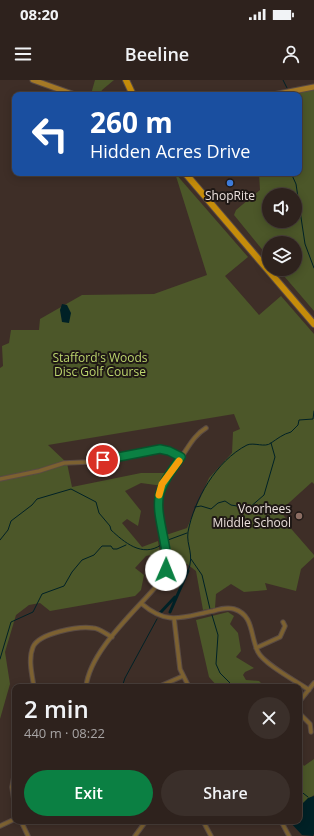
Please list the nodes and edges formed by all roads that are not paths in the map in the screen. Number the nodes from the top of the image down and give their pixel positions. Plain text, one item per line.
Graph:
1 (33, 80) edge
2 (126, 80) edge
3 (314, 87) edge
4 (297, 90) junction
5 (314, 90) edge
6 (67, 92) edge
7 (132, 92) edge
8 (287, 92) edge
9 (188, 176) edge
10 (314, 324) edge
11 (206, 428) dead end
12 (181, 457) junction
13 (0, 479) edge
14 (142, 604) junction
15 (174, 618) junction
16 (283, 622) dead end
17 (112, 637) junction
18 (256, 648) junction
19 (183, 676) junction
20 (314, 683) edge
21 (34, 684) edge
22 (87, 684) edge
23 (165, 684) edge
24 (187, 684) edge
25 (300, 684) edge
26 (302, 685) edge
27 (309, 690) junction
28 (302, 698) edge
29 (302, 716) edge
30 (311, 732) dead end
31 (12, 820) edge
32 (22, 824) edge
33 (144, 824) edge
34 (205, 824) edge
35 (282, 824) edge
36 (0, 826) edge
37 (28, 836) edge
38 (135, 836) edge
39 (211, 836) edge
40 (288, 836) edge

1 - 6 main road
2 - 7 main road
3 - 4 main road
4 - 5 main road
4 - 8 main road
9 - 10 main road
11 - 12 street
12 - 13 street
12 - 14 street
14 - 15 street
14 - 17 street
15 - 18 street
15 - 19 street
16 - 18 street
17 - 21 street
17 - 22 street
18 - 25 street
19 - 23 street
19 - 24 street
20 - 27 street
26 - 27 street
27 - 28 street
29 - 30 street
31 - 36 street
32 - 37 street
33 - 38 street
34 - 39 street
35 - 40 street

